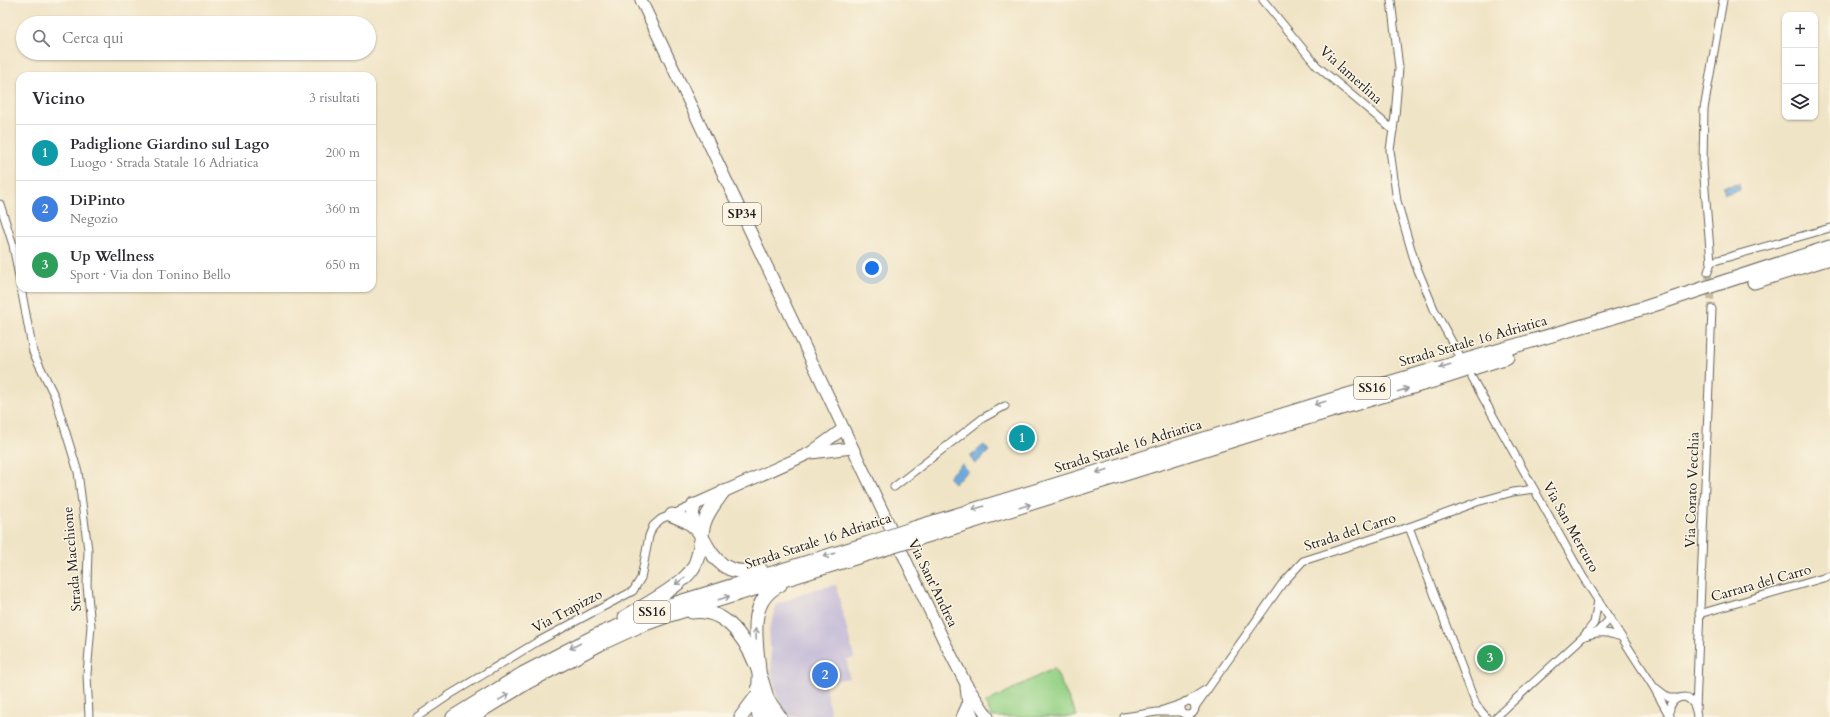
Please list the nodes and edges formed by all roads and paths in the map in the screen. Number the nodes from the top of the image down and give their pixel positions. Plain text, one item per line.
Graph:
1 (640, 0) edge
2 (1263, 0) edge
3 (1392, 0) edge
4 (1723, 0) edge
5 (1393, 130) junction
6 (0, 204) edge
7 (1830, 228) edge
8 (1830, 248) edge
9 (1830, 258) edge
10 (16, 261) edge
11 (1711, 262) junction
12 (1708, 272) tunnel mouth
13 (22, 292) edge
14 (1712, 308) tunnel mouth
15 (1459, 356) dead end
16 (1472, 378) dead end
17 (1005, 406) dead end
18 (843, 429) junction
19 (852, 448) junction
20 (810, 453) junction
21 (894, 487) dead end
22 (1534, 489) junction
23 (723, 492) junction
24 (694, 504) junction
25 (672, 515) junction
26 (1409, 527) junction
27 (700, 528) junction
28 (917, 533) junction
29 (812, 565) junction
30 (1830, 576) edge
31 (1598, 600) junction
32 (673, 614) junction
33 (1700, 614) junction
34 (1610, 619) junction
35 (1594, 623) junction
36 (1597, 632) junction
37 (597, 635) junction
38 (1584, 636) junction
39 (1621, 637) junction
40 (759, 673) junction
41 (1698, 673) junction
42 (966, 684) junction
43 (1653, 686) junction
44 (1209, 687) junction
45 (1685, 697) junction
46 (762, 698) junction
47 (1676, 698) junction
48 (1186, 702) junction
49 (968, 704) junction
50 (1696, 709) junction
51 (1157, 712) junction
52 (1191, 713) edge
53 (1670, 716) edge
54 (90, 717) edge
55 (417, 717) edge
56 (454, 717) edge
57 (471, 717) edge
58 (741, 717) edge
59 (759, 717) edge
60 (767, 717) edge
61 (780, 717) edge
62 (962, 717) edge
63 (973, 717) edge
64 (988, 717) edge
65 (1124, 717) edge
66 (1486, 717) edge
67 (1496, 717) edge
68 (1697, 717) edge

1 - 18 main road, SP34
2 - 5 street, Via lamerlina
3 - 5 street
4 - 11 street
5 - 15 street
6 - 10 street
7 - 11 street
8 -> 28 highway, Strada Statale 16 Adriatica / SS16
28 -> 9 highway, Strada Statale 16 Adriatica / SS16
11 - 12 street
13 - 54 street, Strada Macchione
14 - 33 street, Via Corato Vecchia
16 - 22 street, Via San Mercuro
17 - 21 street
18 - 19 main road, Via Sant'Andrea
18 - 20 main road
19 - 20 main road
19 - 42 main road, Via Sant'Andrea
20 - 23 main road
22 - 26 street, Strada del Carro
22 - 31 street, Via San Mercuro
23 - 24 main road
23 - 27 highway
24 - 25 street, Via Trapizzo
24 - 27 highway
25 - 27 highway
25 - 55 street, Via Trapizzo
26 - 44 street, Strada del Carro
26 - 66 street
27 - 29 highway
27 -> 37 highway
28 - 29 highway, Strada Statale 16 Adriatica / SS16, bridge
32 -> 29 highway, Strada Statale 16 Adriatica / SS16
29 - 37 highway, Strada Statale 16 Adriatica / SS16
40 -> 29 highway
30 - 33 street, Carrara del Carro
31 - 34 street, Via San Mercuro
31 - 35 street
32 - 40 highway
57 -> 32 highway, Strada Statale 16 Adriatica / SS16
33 - 41 street, Via Corato Vecchia
34 - 35 street
34 - 36 street
34 - 39 street, Via San Mercuro
35 - 38 street
36 - 38 street
36 - 39 street
37 -> 56 highway, Strada Statale 16 Adriatica / SS16
38 - 67 street
39 - 43 street, Via San Mercuro
40 - 46 highway
41 - 45 street, Via Corato Vecchia
41 - 50 street, Via Corato Vecchia
42 - 49 main road, Via Sant'Andrea
42 - 64 main road, Via Sant'Andrea
43 - 47 street
43 - 53 street, Via San Mercuro
44 - 48 street, Strada del Carro
44 - 52 street, Strada del Carro
45 - 47 street
45 - 50 street
46 - 58 highway
46 - 59 highway
46 - 60 highway
46 - 61 highway
47 - 53 street
48 - 51 street, Strada del Carro
48 - 52 street
48 - 52 street
49 - 62 main road
49 - 63 main road, Via Sant'Andrea
50 - 68 street, Via Corato Vecchia
51 - 52 street, Strada del Carro
51 - 65 street, Strada del Carro

